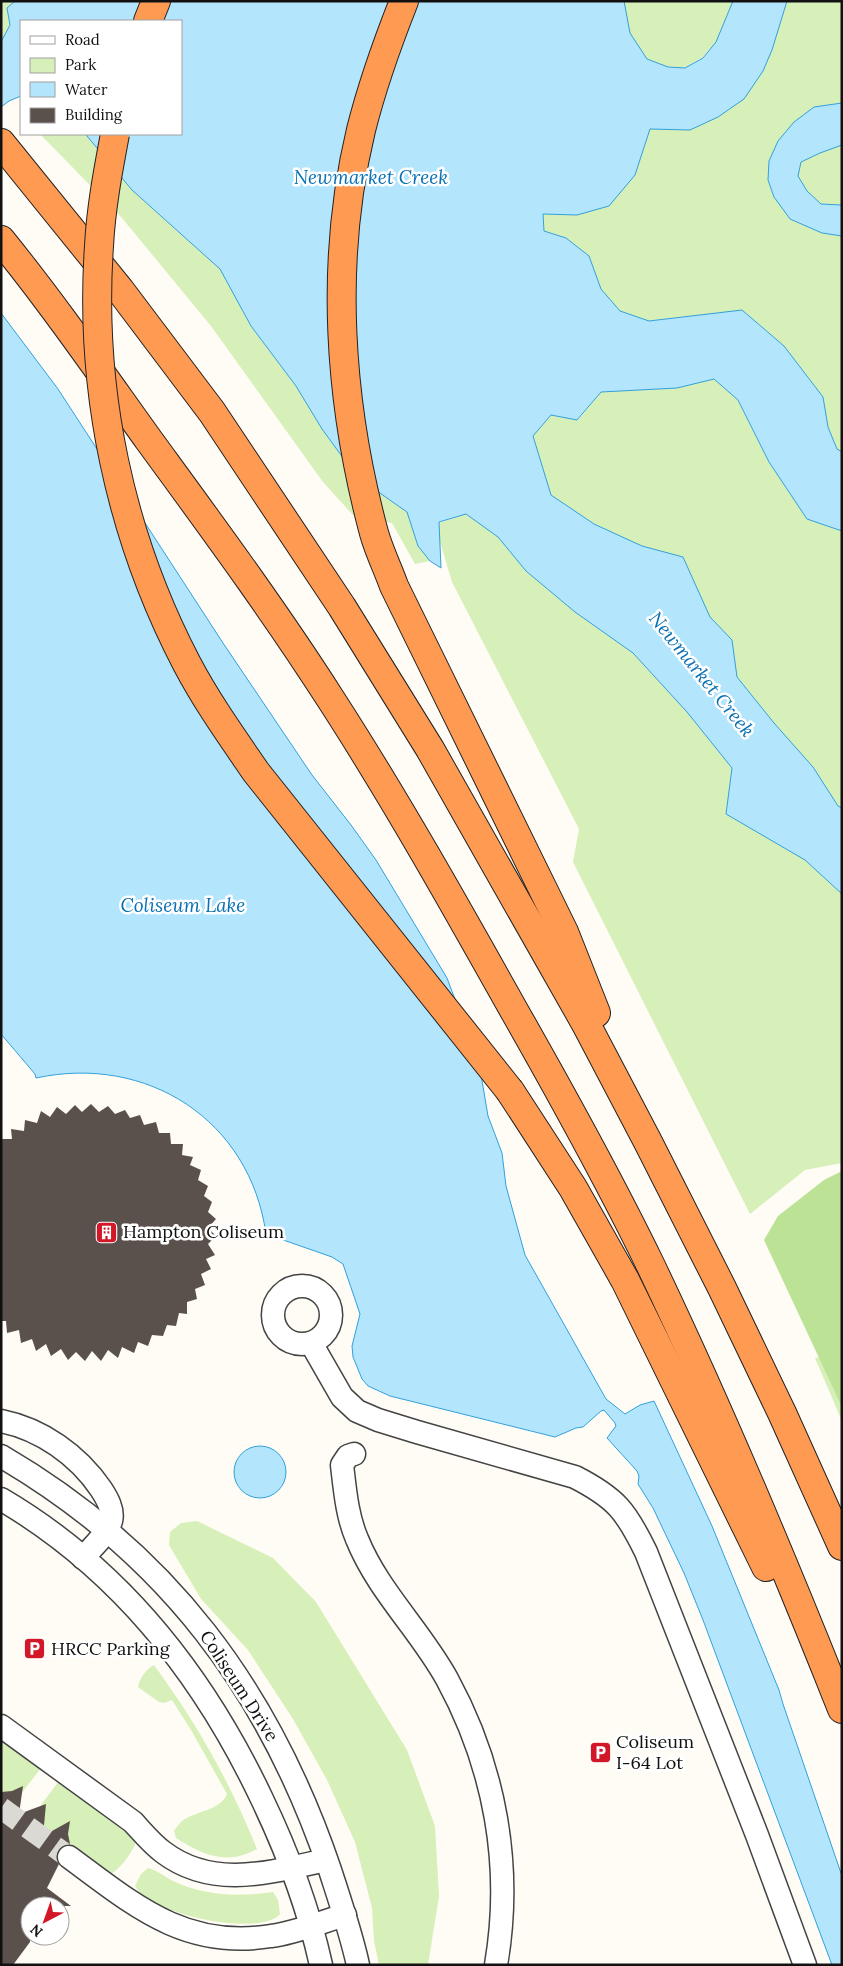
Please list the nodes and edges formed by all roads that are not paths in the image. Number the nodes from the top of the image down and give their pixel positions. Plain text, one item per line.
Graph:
1 (156, 1) edge
2 (404, 1) edge
3 (148, 20) edge
4 (115, 135) edge
5 (1, 143) edge
6 (1, 240) edge
7 (648, 1142) junction
8 (311, 1343) dead end
9 (1, 1421) edge
10 (354, 1454) dead end
11 (1, 1456) edge
12 (1, 1499) edge
13 (107, 1529) junction
14 (842, 1546) edge
15 (83, 1558) junction
16 (842, 1709) edge
17 (842, 1719) edge
18 (1, 1726) edge
19 (70, 1857) tunnel mouth
20 (326, 1860) junction
21 (292, 1867) junction
22 (345, 1915) junction
23 (311, 1925) junction
24 (321, 1965) edge
25 (358, 1965) edge
26 (496, 1965) edge
27 (805, 1965) edge

1 - 3 highway
2 - 7 highway
4 - 17 highway, bridge
5 - 7 highway
6 - 16 highway
7 - 14 highway
8 - 27 street
9 - 13 street
10 - 26 street
11 - 13 street, Coliseum Drive
12 - 15 street, Coliseum Drive
13 - 15 street
13 - 20 street, Coliseum Drive
15 - 21 street, Coliseum Drive
18 - 21 street
19 - 23 street
20 - 21 street
20 - 22 street, Coliseum Drive
21 - 23 street, Coliseum Drive
22 - 23 street
22 - 25 street, Coliseum Drive
23 - 24 street, Coliseum Drive

